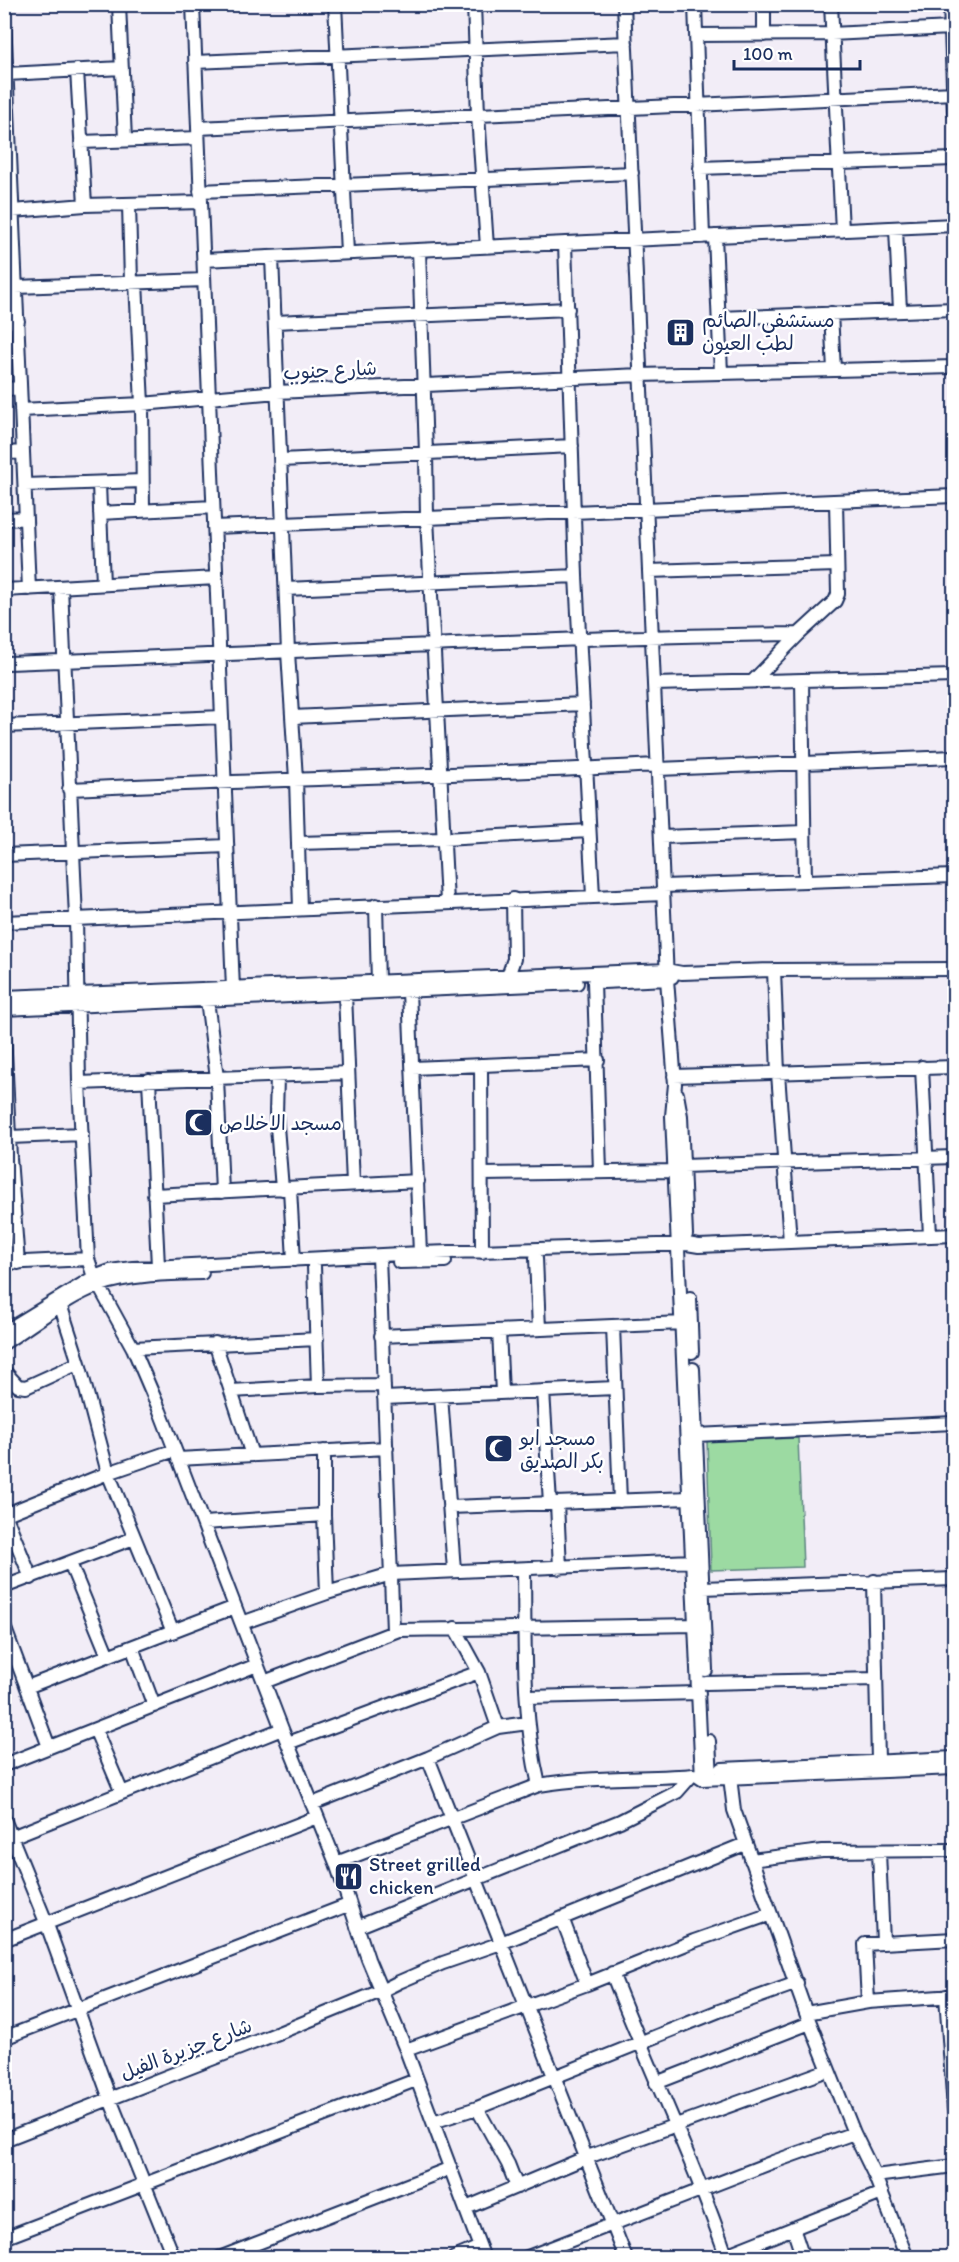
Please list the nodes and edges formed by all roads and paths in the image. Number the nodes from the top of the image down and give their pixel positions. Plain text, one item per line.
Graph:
1 (119, 4) edge
2 (193, 4) edge
3 (335, 4) edge
4 (474, 4) edge
5 (624, 4) edge
6 (694, 4) edge
7 (764, 4) edge
8 (831, 4) edge
9 (950, 4) edge
10 (4, 18) edge
11 (951, 28) junction
12 (831, 34) junction
13 (696, 35) junction
14 (764, 35) junction
15 (626, 43) junction
16 (475, 50) junction
17 (337, 55) junction
18 (195, 62) junction
19 (122, 68) junction
20 (77, 70) junction
21 (7, 74) junction
22 (954, 93) edge
23 (836, 99) junction
24 (698, 104) junction
25 (629, 108) junction
26 (954, 112) edge
27 (478, 115) junction
28 (7, 121) edge
29 (339, 123) junction
30 (198, 133) junction
31 (125, 140) junction
32 (81, 142) junction
33 (954, 159) edge
34 (839, 163) junction
35 (699, 168) junction
36 (632, 173) junction
37 (483, 179) junction
38 (343, 185) junction
39 (201, 196) junction
40 (129, 204) junction
41 (84, 206) junction
42 (13, 211) junction
43 (954, 225) edge
44 (896, 229) junction
45 (9, 230) edge
46 (842, 231) junction
47 (709, 237) junction
48 (634, 240) junction
49 (565, 243) junction
50 (488, 247) junction
51 (419, 250) junction
52 (347, 253) junction
53 (272, 257) junction
54 (203, 260) junction
55 (204, 280) junction
56 (133, 282) junction
57 (16, 287) junction
58 (568, 309) junction
59 (954, 309) edge
60 (900, 310) junction
61 (831, 313) junction
62 (421, 316) junction
63 (719, 318) junction
64 (18, 321) junction
65 (4, 322) edge
66 (275, 322) junction
67 (954, 367) edge
68 (834, 370) junction
69 (721, 373) junction
70 (640, 375) junction
71 (570, 378) junction
72 (424, 385) junction
73 (21, 388) junction
74 (4, 389) edge
75 (277, 392) junction
76 (209, 398) junction
77 (142, 404) junction
78 (21, 410) junction
79 (572, 446) junction
80 (23, 452) junction
81 (4, 453) edge
82 (426, 453) junction
83 (281, 460) junction
84 (142, 481) junction
85 (99, 483) junction
86 (25, 485) junction
87 (954, 496) edge
88 (836, 501) junction
89 (213, 507) junction
90 (646, 509) junction
91 (143, 510) junction
92 (574, 512) junction
93 (100, 513) junction
94 (26, 518) junction
95 (427, 518) junction
96 (4, 519) edge
97 (284, 524) junction
98 (214, 527) junction
99 (837, 564) junction
100 (649, 571) junction
101 (576, 576) junction
102 (216, 578) junction
103 (430, 583) junction
104 (103, 584) junction
105 (61, 587) junction
106 (29, 589) junction
107 (286, 589) junction
108 (4, 590) edge
109 (799, 634) junction
110 (652, 636) junction
111 (580, 639) junction
112 (434, 646) junction
113 (288, 652) junction
114 (219, 655) junction
115 (64, 661) junction
116 (4, 663) edge
117 (954, 676) edge
118 (802, 680) junction
119 (753, 681) junction
120 (654, 684) junction
121 (583, 704) junction
122 (436, 711) junction
123 (222, 717) junction
124 (292, 717) junction
125 (67, 723) junction
126 (4, 726) edge
127 (954, 757) edge
128 (803, 763) junction
129 (658, 767) junction
130 (586, 769) junction
131 (439, 776) junction
132 (296, 779) junction
133 (224, 781) junction
134 (69, 789) junction
135 (590, 831) junction
136 (804, 832) junction
137 (661, 837) junction
138 (443, 839) junction
139 (298, 843) junction
140 (227, 846) junction
141 (72, 853) junction
142 (4, 855) edge
143 (954, 876) edge
144 (805, 880) junction
145 (663, 890) junction
146 (593, 897) junction
147 (513, 899) junction
148 (447, 902) junction
149 (376, 905) junction
150 (300, 909) junction
151 (230, 912) junction
152 (76, 918) junction
153 (4, 922) edge
154 (954, 969) edge
155 (774, 970) junction
156 (667, 975) junction
157 (508, 976) junction
158 (579, 979) junction
159 (594, 982) junction
160 (378, 983) junction
161 (424, 985) junction
162 (233, 989) junction
163 (409, 991) junction
164 (345, 994) junction
165 (4, 997) edge
166 (77, 1000) junction
167 (207, 1000) junction
168 (4, 1009) edge
169 (4, 1032) edge
170 (598, 1060) junction
171 (481, 1065) junction
172 (954, 1067) edge
173 (413, 1068) junction
174 (922, 1068) junction
175 (348, 1073) junction
176 (778, 1073) junction
177 (277, 1077) junction
178 (217, 1078) junction
179 (149, 1080) junction
180 (674, 1080) junction
181 (79, 1083) junction
182 (6, 1102) edge
183 (82, 1134) junction
184 (10, 1137) junction
185 (954, 1157) edge
186 (926, 1158) junction
187 (7, 1160) edge
188 (784, 1163) junction
189 (679, 1169) junction
190 (600, 1171) junction
191 (482, 1174) junction
192 (418, 1181) junction
193 (353, 1184) junction
194 (286, 1189) junction
195 (222, 1192) junction
196 (154, 1195) junction
197 (954, 1235) edge
198 (930, 1236) junction
199 (790, 1242) junction
200 (686, 1247) junction
201 (482, 1252) junction
202 (420, 1253) junction
203 (88, 1258) junction
204 (536, 1258) junction
205 (379, 1259) junction
206 (294, 1260) junction
207 (4, 1263) edge
208 (18, 1263) junction
209 (158, 1266) junction
210 (314, 1266) junction
211 (97, 1281) junction
212 (59, 1302) junction
213 (682, 1323) junction
214 (613, 1326) junction
215 (539, 1329) junction
216 (499, 1331) junction
217 (4, 1332) edge
218 (381, 1336) junction
219 (317, 1339) junction
220 (4, 1343) edge
221 (215, 1343) junction
222 (133, 1348) junction
223 (79, 1363) junction
224 (4, 1371) edge
225 (384, 1385) junction
226 (318, 1386) junction
227 (615, 1388) junction
228 (231, 1391) junction
229 (543, 1391) junction
230 (502, 1393) junction
231 (441, 1396) junction
232 (384, 1398) junction
233 (954, 1424) edge
234 (696, 1435) junction
235 (387, 1448) junction
236 (324, 1452) junction
237 (176, 1454) junction
238 (252, 1455) junction
239 (108, 1473) junction
240 (689, 1498) junction
241 (620, 1501) junction
242 (554, 1503) junction
243 (450, 1507) junction
244 (5, 1514) edge
245 (324, 1515) junction
246 (204, 1523) junction
247 (134, 1538) junction
248 (692, 1561) junction
249 (70, 1563) junction
250 (560, 1568) junction
251 (524, 1569) junction
252 (454, 1570) junction
253 (391, 1574) junction
254 (32, 1578) junction
255 (954, 1579) edge
256 (873, 1581) junction
257 (4, 1587) edge
258 (703, 1588) junction
259 (327, 1593) junction
260 (235, 1607) junction
261 (242, 1623) junction
262 (695, 1625) junction
263 (4, 1626) edge
264 (525, 1627) junction
265 (455, 1628) junction
266 (393, 1631) junction
267 (172, 1632) junction
268 (132, 1647) junction
269 (108, 1656) junction
270 (257, 1665) junction
271 (478, 1672) junction
272 (876, 1679) junction
273 (264, 1682) junction
274 (27, 1688) junction
275 (702, 1688) junction
276 (527, 1697) junction
277 (154, 1706) junction
278 (528, 1723) junction
279 (498, 1727) junction
280 (95, 1729) junction
281 (282, 1729) junction
282 (288, 1743) junction
283 (49, 1747) junction
284 (428, 1758) junction
285 (954, 1758) edge
286 (878, 1761) junction
287 (4, 1765) edge
288 (954, 1768) edge
289 (729, 1773) junction
290 (702, 1774) junction
291 (539, 1785) junction
292 (122, 1793) junction
293 (312, 1804) junction
294 (317, 1817) junction
295 (453, 1818) junction
296 (4, 1819) edge
297 (8, 1839) edge
298 (745, 1844) junction
299 (954, 1850) edge
300 (879, 1852) junction
301 (751, 1860) junction
302 (336, 1863) junction
303 (478, 1880) junction
304 (348, 1905) junction
305 (771, 1914) junction
306 (562, 1918) junction
307 (46, 1922) junction
308 (357, 1927) junction
309 (954, 1939) edge
310 (4, 1940) edge
311 (501, 1942) junction
312 (884, 1942) junction
313 (612, 1973) junction
314 (797, 1983) junction
315 (587, 1984) junction
316 (381, 1991) junction
317 (950, 1996) edge
318 (868, 2002) junction
319 (527, 2006) junction
320 (78, 2009) junction
321 (808, 2018) junction
322 (4, 2038) edge
323 (639, 2042) junction
324 (406, 2050) junction
325 (828, 2070) junction
326 (554, 2078) junction
327 (416, 2080) junction
328 (656, 2083) junction
329 (954, 2093) edge
330 (110, 2099) junction
331 (477, 2108) junction
332 (954, 2110) edge
333 (433, 2122) junction
334 (676, 2124) junction
335 (854, 2133) junction
336 (4, 2140) edge
337 (585, 2158) junction
338 (954, 2166) edge
339 (451, 2168) junction
340 (875, 2176) junction
341 (145, 2184) junction
342 (517, 2187) junction
343 (702, 2189) junction
344 (882, 2193) junction
345 (466, 2208) junction
346 (612, 2224) junction
347 (793, 2228) junction
348 (4, 2238) edge
349 (482, 2252) edge
350 (724, 2256) edge
351 (174, 2258) edge
352 (219, 2258) edge
353 (453, 2258) edge
354 (525, 2258) edge
355 (626, 2258) edge
356 (803, 2258) edge
357 (907, 2258) edge

1 - 19 street
2 - 18 street
3 - 17 street
4 - 16 street
5 - 15 street
6 - 13 street
7 - 14 street
8 - 12 street
9 - 11 street
10 - 21 street
11 - 12 street
11 - 22 street
12 - 14 street
12 - 23 street
13 - 14 street
13 - 24 street
15 - 16 street
15 - 25 street
16 - 17 street
16 - 27 street
17 - 18 street
17 - 29 street
18 - 30 street
19 - 20 street
19 - 31 street
20 - 21 street
20 - 32 street
21 - 28 street
22 - 23 street
22 - 26 street
23 - 24 street
23 - 34 street
24 - 25 street
24 - 35 street
25 - 27 street
25 - 36 street
27 - 29 street
27 - 37 street
28 - 42 street
29 - 30 street
29 - 38 street
30 - 31 street
30 - 39 street
31 - 32 street
32 - 41 street
33 - 34 street
34 - 35 street
34 - 46 street
35 - 47 street
36 - 37 street
36 - 48 street
37 - 38 street
37 - 50 street
38 - 39 street
38 - 52 street
39 - 40 street
39 - 54 street
40 - 41 street
40 - 56 street
41 - 42 street
42 - 45 street
43 - 44 street
44 - 46 street
44 - 60 street
45 - 57 street
46 - 47 street
47 - 48 street
47 - 63 street
48 - 49 street
48 - 70 street
49 - 50 street
49 - 58 street
50 - 51 street
51 - 52 street
51 - 62 street
52 - 53 street
53 - 54 street
53 - 66 street
54 - 55 street
55 - 56 street
55 - 76 street
56 - 57 street
56 - 77 street
57 - 64 street
58 - 62 street
58 - 71 street
59 - 60 street
60 - 61 street
61 - 63 street
61 - 68 street
62 - 66 street
62 - 72 street
63 - 69 street
64 - 65 street
64 - 73 street
66 - 75 street
67 - 68 street, شارع جنوب
68 - 69 street, شارع جنوب
69 - 70 street, شارع جنوب
70 - 71 street, شارع جنوب
70 - 90 street
71 - 72 street, شارع جنوب
71 - 79 street
72 - 75 street, شارع جنوب
72 - 82 street
73 - 74 street
73 - 78 street
75 - 76 street, شارع جنوب
75 - 83 street
76 - 77 street, شارع جنوب
76 - 89 street
77 - 78 street, شارع جنوب
77 - 84 street
78 - 80 street
79 - 82 street
79 - 92 street
80 - 81 street
80 - 86 street
82 - 83 street
82 - 95 street
83 - 97 street
84 - 85 street
84 - 91 street
85 - 86 street
85 - 93 street
86 - 94 street
87 - 88 street
88 - 90 street
88 - 99 street
89 - 91 street
89 - 98 street
90 - 92 street
90 - 100 street
91 - 93 street
92 - 95 street
92 - 101 street
93 - 104 street
94 - 96 street
94 - 106 street
95 - 97 street
95 - 103 street
97 - 98 street
97 - 107 street
98 - 102 street
99 - 100 street
99 - 109 street
100 - 110 street
101 - 103 street
101 - 111 street
102 - 104 street
102 - 114 street
103 - 107 street
103 - 112 street
104 - 105 street
105 - 106 street
105 - 115 street
106 - 108 street
107 - 113 street
109 - 110 street
109 - 119 street
110 - 111 street
110 - 120 street
111 - 112 street
111 - 121 street
112 - 113 street
112 - 122 street
113 - 114 street
113 - 124 street
114 - 115 street
114 - 123 street
115 - 116 street
115 - 125 street
117 - 118 street
118 - 119 street
118 - 128 street
119 - 120 street
120 - 129 street
121 - 122 street
121 - 130 street
122 - 124 street
122 - 131 street
123 - 125 street
123 - 133 street
124 - 132 street
125 - 126 street
125 - 134 street
127 - 128 street
128 - 129 street
128 - 136 street
129 - 130 street
129 - 137 street
130 - 131 street
130 - 135 street
131 - 132 street
131 - 138 street
132 - 133 street
132 - 139 street
133 - 134 street
133 - 140 street
134 - 141 street
135 - 138 street
135 - 146 street
136 - 137 street
136 - 144 street
137 - 145 street
138 - 139 street
138 - 148 street
139 - 150 street
140 - 141 street
140 - 151 street
141 - 142 street
141 - 152 street
143 - 144 street
144 - 145 street
145 - 146 street
145 - 156 street
146 - 147 street
147 - 148 street
147 - 157 street
148 - 149 street
149 - 150 street
149 - 160 street
150 - 151 street
151 - 152 street
151 - 162 street
152 - 153 street
152 - 166 street
154 - 155 street
155 - 156 street
155 - 176 street
156 - 158 street
156 - 159 street
156 - 180 street
157 - 158 street
157 - 161 street
158 - 159 street
158 - 161 street
159 - 170 street
160 - 161 street
160 - 162 street
161 - 163 street
162 - 166 street
163 - 164 street
163 - 173 street
164 - 167 street
164 - 175 street
165 - 166 street
166 - 167 street
166 - 168 street
166 - 181 street
167 - 178 street
169 - 182 street
170 - 171 street
170 - 190 street
171 - 173 street
171 - 191 street
172 - 174 street
173 - 192 street
174 - 176 street
174 - 186 street
175 - 177 street
175 - 193 street
176 - 180 street
176 - 188 street
177 - 178 street
177 - 194 street
178 - 179 street
178 - 195 street
179 - 181 street
179 - 196 street
180 - 189 street
181 - 183 street
182 - 184 street
183 - 184 street
183 - 203 street
184 - 187 street
185 - 186 street
186 - 188 street
186 - 198 street
187 - 208 street
188 - 189 street
188 - 199 street
189 - 190 street
189 - 200 street
190 - 191 street
191 - 201 street
192 - 193 street
192 - 202 street
193 - 194 street
194 - 195 street
194 - 206 street
195 - 196 street
196 - 209 street
197 - 198 street
198 - 199 street
199 - 200 street
200 - 201 street
200 - 204 street
200 - 213 street
200 - 234 street
201 - 202 street
202 - 205 street
203 - 208 street
203 - 211 street
204 - 205 street
204 - 215 street
205 - 206 street
205 - 210 street
205 - 218 street
206 - 209 street
207 - 208 street
209 - 211 street
210 - 211 street
210 - 219 street
211 - 212 street
211 - 222 street
212 - 217 street
212 - 220 street
212 - 223 street
213 - 214 street
213 - 240 street
214 - 215 street
214 - 227 street
215 - 216 street
216 - 218 street
216 - 230 street
218 - 225 street
219 - 221 street
219 - 226 street
221 - 222 street
221 - 228 street
222 - 237 street
223 - 224 street
223 - 239 street
225 - 226 street
225 - 232 street
226 - 228 street
227 - 229 street
227 - 241 street
228 - 238 street
229 - 230 street
229 - 242 street
230 - 231 street
231 - 232 street
231 - 243 street
232 - 235 street
233 - 234 street
234 - 258 street
235 - 236 street
235 - 253 street
236 - 238 street
236 - 245 street
237 - 238 street
237 - 239 street
237 - 246 street
239 - 244 street
239 - 247 street
240 - 241 street
240 - 248 street
241 - 242 street
242 - 243 street
242 - 250 street
243 - 252 street
244 - 254 street
245 - 246 street
245 - 259 street
246 - 260 street
247 - 249 street
247 - 267 street
248 - 250 street
248 - 262 street
249 - 254 street
249 - 269 street
250 - 251 street
251 - 252 street
251 - 264 street
252 - 253 street
253 - 259 street
253 - 266 street
254 - 257 street
255 - 256 street
256 - 258 street
256 - 272 street
258 - 275 street
259 - 261 street
260 - 261 street
260 - 267 street
261 - 270 street
262 - 264 street
262 - 275 street
263 - 274 street
264 - 265 street
264 - 276 street
265 - 266 street
265 - 271 street
266 - 273 street
267 - 268 street
268 - 269 street
268 - 277 street
269 - 274 street
270 - 273 street
270 - 277 street
271 - 279 street
271 - 282 street
272 - 275 street
272 - 286 street
273 - 281 street
274 - 283 street
275 - 276 street
275 - 290 street
276 - 278 street
277 - 280 street
278 - 279 street
278 - 291 street
279 - 284 street
280 - 283 street
280 - 292 street
281 - 282 street
281 - 292 street
282 - 293 street
283 - 287 street
284 - 293 street
284 - 295 street
285 - 286 street
286 - 289 street
288 - 289 street
289 - 290 street
289 - 298 street
290 - 291 street
290 - 303 street
291 - 295 street
292 - 297 street
293 - 294 street
294 - 302 street
294 - 307 street
295 - 302 street
295 - 303 street
296 - 297 street
297 - 307 street
298 - 301 street
298 - 306 street, شارع جزيرة الفيل
299 - 300 street
300 - 301 street
300 - 312 street
301 - 305 street
302 - 304 street
303 - 308 street
303 - 311 street
304 - 308 street
304 - 320 street
305 - 313 street
305 - 314 street
306 - 311 street, شارع جزيرة الفيل
306 - 315 street
307 - 310 street
307 - 320 street
308 - 316 street
309 - 312 street
311 - 316 street, شارع جزيرة الفيل
311 - 319 street
312 - 318 street
313 - 315 street
313 - 323 street
314 - 321 street
314 - 323 street
315 - 319 street
316 - 324 street
316 - 330 street, شارع جزيرة الفيل
317 - 318 street
317 - 329 street
318 - 321 street
319 - 324 street
319 - 326 street
320 - 322 street
320 - 330 street
321 - 325 street
321 - 328 street
323 - 326 street
323 - 328 street
324 - 327 street
325 - 334 street
325 - 335 street
326 - 331 street
326 - 337 street
327 - 333 street
327 - 341 street
328 - 334 street
329 - 332 street
330 - 336 street, شارع جزيرة الفيل
330 - 341 street
331 - 333 street
331 - 342 street
333 - 339 street
334 - 337 street
334 - 343 street
335 - 340 street
335 - 343 street
337 - 342 street
337 - 346 street
338 - 340 street
339 - 345 street
339 - 352 street
340 - 344 street
341 - 348 street
341 - 351 street
342 - 345 street
343 - 346 street
343 - 350 street
344 - 347 street
344 - 357 street
345 - 349 street
346 - 354 street
346 - 355 street
347 - 350 street
347 - 356 street
349 - 353 street

